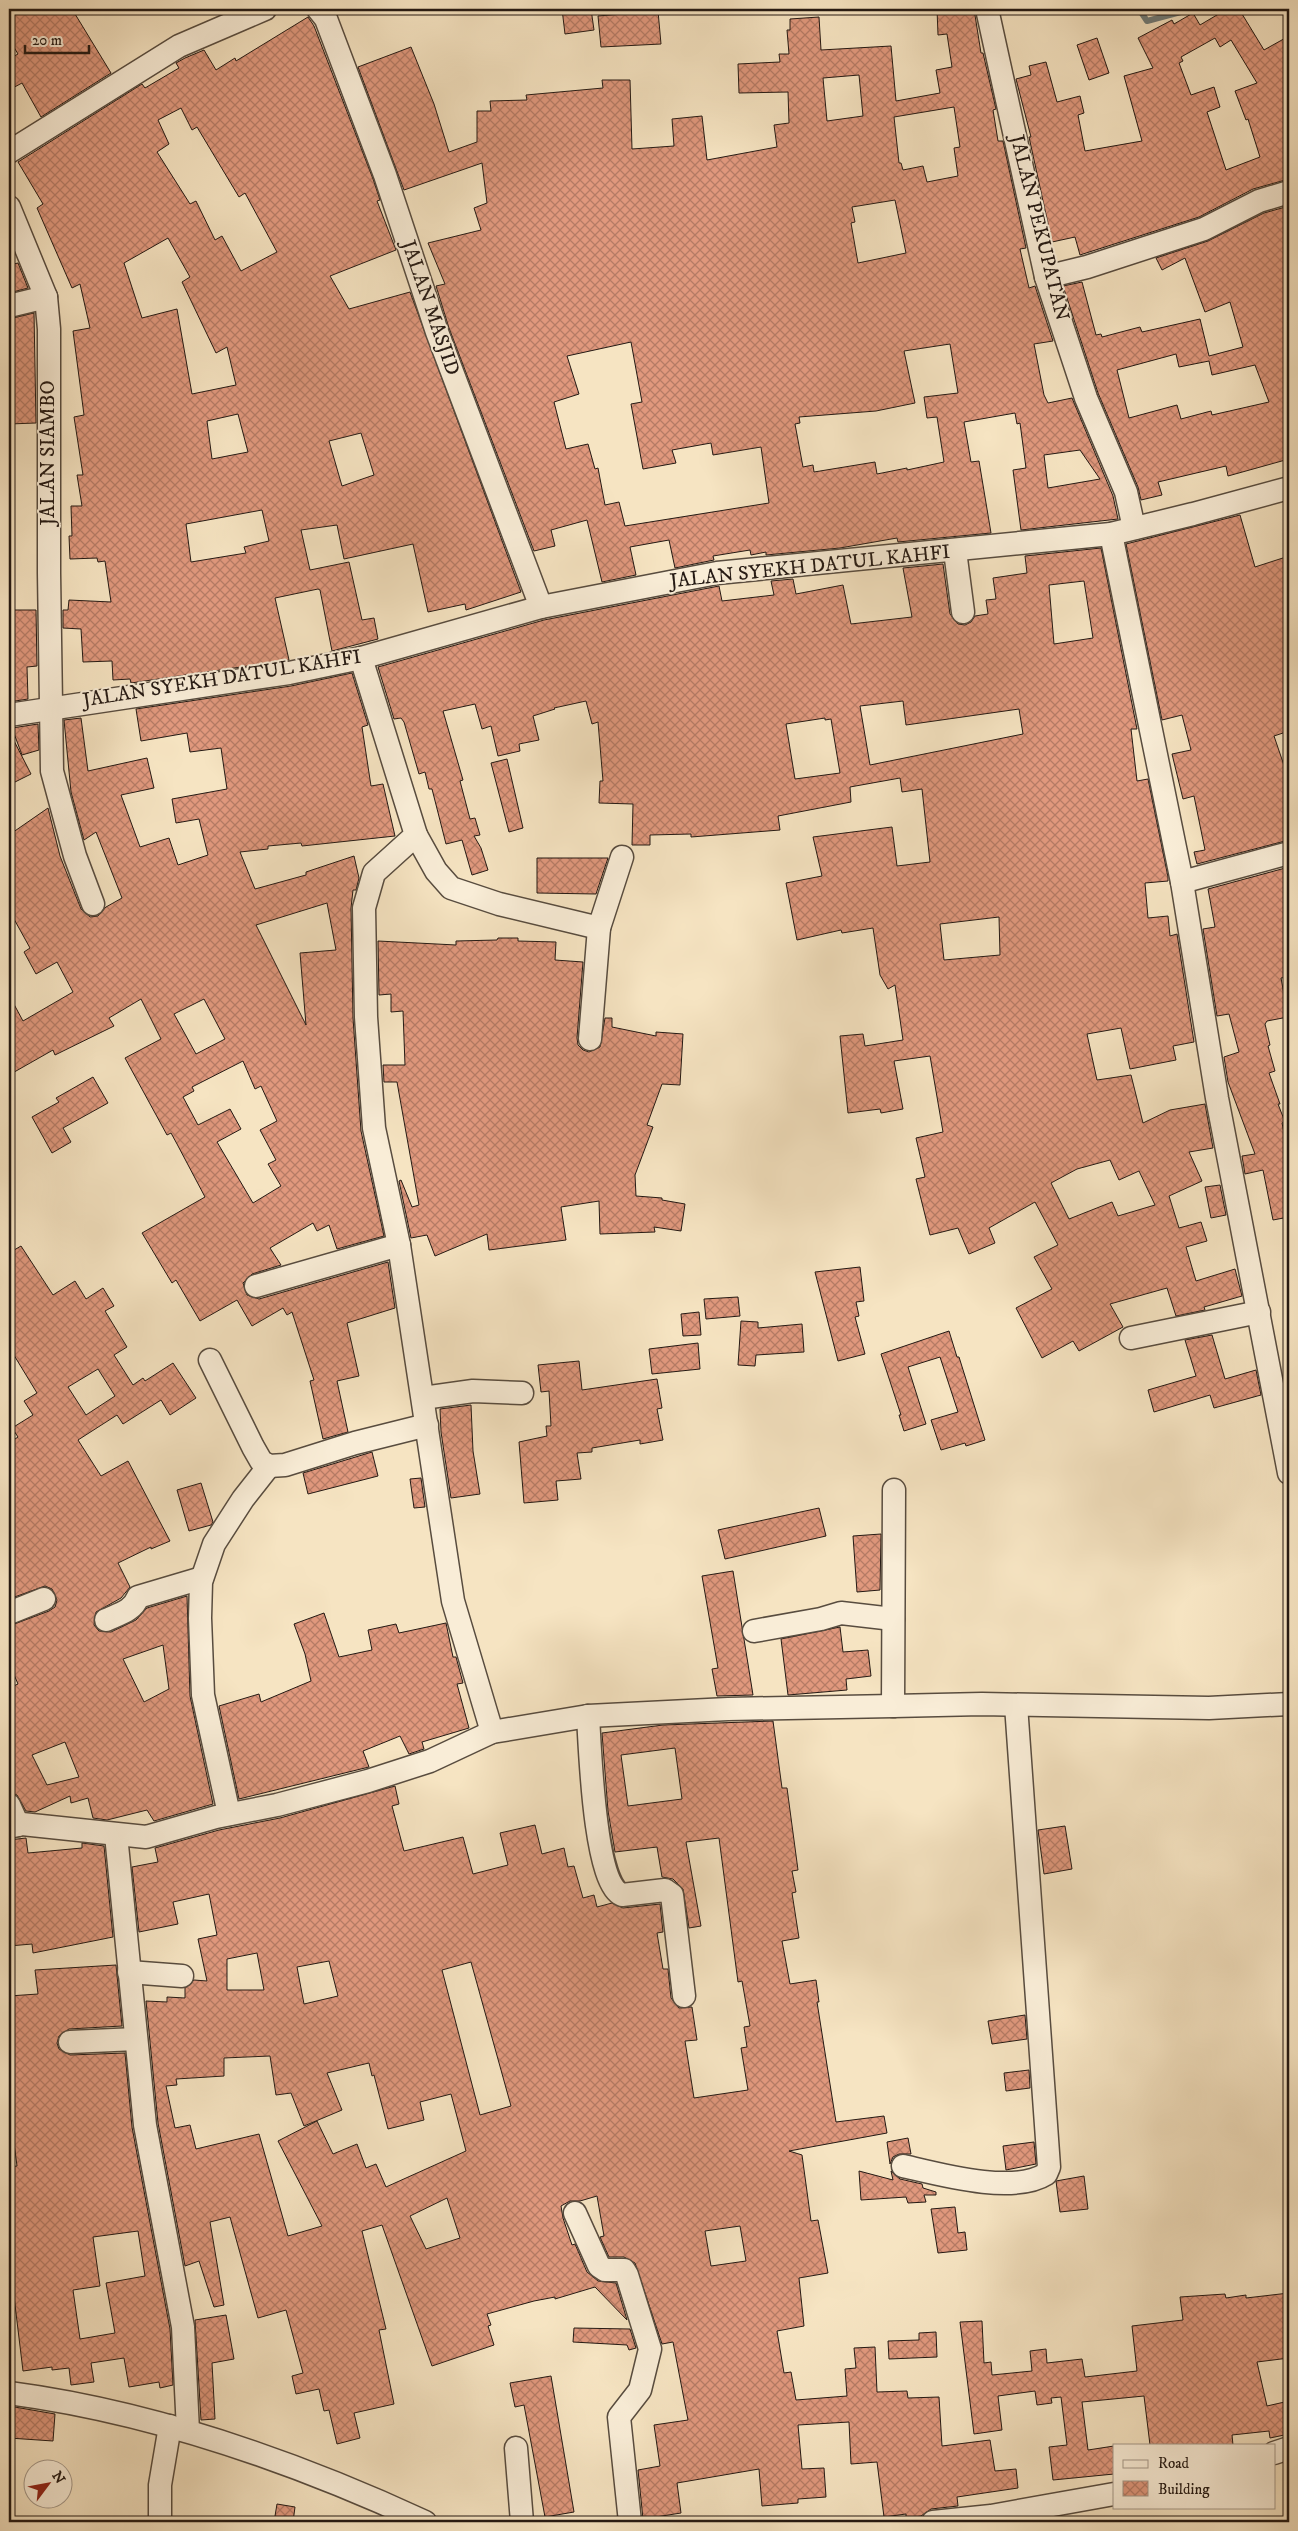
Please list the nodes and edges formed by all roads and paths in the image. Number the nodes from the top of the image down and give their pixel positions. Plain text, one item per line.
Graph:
1 (265, 9) edge
2 (318, 9) edge
3 (987, 9) edge
4 (9, 152) edge
5 (1289, 192) edge
6 (9, 207) edge
7 (1046, 277) junction
8 (46, 297) junction
9 (9, 306) edge
10 (1289, 488) edge
11 (1134, 528) junction
12 (1111, 534) junction
13 (955, 551) junction
14 (541, 607) junction
15 (963, 612) dead end
16 (361, 658) junction
17 (52, 706) junction
18 (9, 715) edge
19 (416, 835) junction
20 (1289, 853) edge
21 (622, 857) dead end
22 (1182, 882) junction
23 (93, 904) dead end
24 (599, 928) junction
25 (590, 1039) dead end
26 (399, 1245) junction
27 (256, 1286) dead end
28 (1259, 1312) junction
29 (1131, 1338) dead end
30 (210, 1360) dead end
31 (522, 1392) dead end
32 (423, 1398) junction
33 (427, 1425) junction
34 (269, 1466) junction
35 (1289, 1473) edge
36 (894, 1490) dead end
37 (202, 1578) junction
38 (44, 1599) dead end
39 (9, 1613) edge
40 (893, 1619) junction
41 (106, 1620) dead end
42 (754, 1631) dead end
43 (1289, 1704) edge
44 (1016, 1705) junction
45 (893, 1706) junction
46 (588, 1716) junction
47 (492, 1732) junction
48 (229, 1814) junction
49 (12, 1819) edge
50 (116, 1835) junction
51 (130, 1972) junction
52 (182, 1976) dead end
53 (684, 1996) dead end
54 (136, 2039) junction
55 (70, 2042) dead end
56 (903, 2166) dead end
57 (575, 2213) dead end
58 (9, 2393) edge
59 (179, 2429) junction
60 (516, 2448) dead end
61 (1289, 2448) edge
62 (1276, 2452) edge
63 (1113, 2494) edge
64 (1036, 2515) edge
65 (160, 2522) edge
66 (425, 2522) edge
67 (522, 2522) edge
68 (630, 2522) edge
69 (933, 2522) edge

1 - 4 street
2 - 14 street, JALAN MASJID
3 - 7 street, JALAN PEKUPATAN
5 - 7 street
6 - 8 street, JALAN SIAMBO
7 - 11 street, JALAN PEKUPATAN
8 - 9 street
8 - 17 street, JALAN SIAMBO
10 - 11 street, JALAN SYEKH DATUL KAHFI
11 - 12 street, JALAN SYEKH DATUL KAHFI
12 - 13 street, JALAN SYEKH DATUL KAHFI
12 - 22 street
13 - 14 street, JALAN SYEKH DATUL KAHFI
13 - 15 street
14 - 16 street, JALAN SYEKH DATUL KAHFI
16 - 17 street, JALAN SYEKH DATUL KAHFI
16 - 19 street
17 - 18 street, JALAN SYEKH DATUL KAHFI
17 - 23 street, JALAN SIAMBO
19 - 24 street
19 - 26 street
20 - 22 street
21 - 24 street
22 - 28 street
24 - 25 street
26 - 27 street
26 - 32 street
28 - 29 street
28 - 35 street
30 - 34 street
31 - 32 street
32 - 33 street
33 - 34 street
33 - 47 street
34 - 37 street
36 - 40 street
37 - 41 street
37 - 48 street
38 - 39 street
40 - 42 street
40 - 45 street
43 - 44 street
44 - 45 street
44 - 56 street
45 - 46 street
46 - 47 street
46 - 53 street
47 - 48 street
48 - 50 street
49 - 50 street
50 - 51 street
51 - 52 street
51 - 54 street
54 - 55 street
54 - 59 street
57 - 68 street
58 - 59 street
59 - 65 street
59 - 66 street
60 - 67 street
61 - 62 street
63 - 64 street
64 - 69 street

